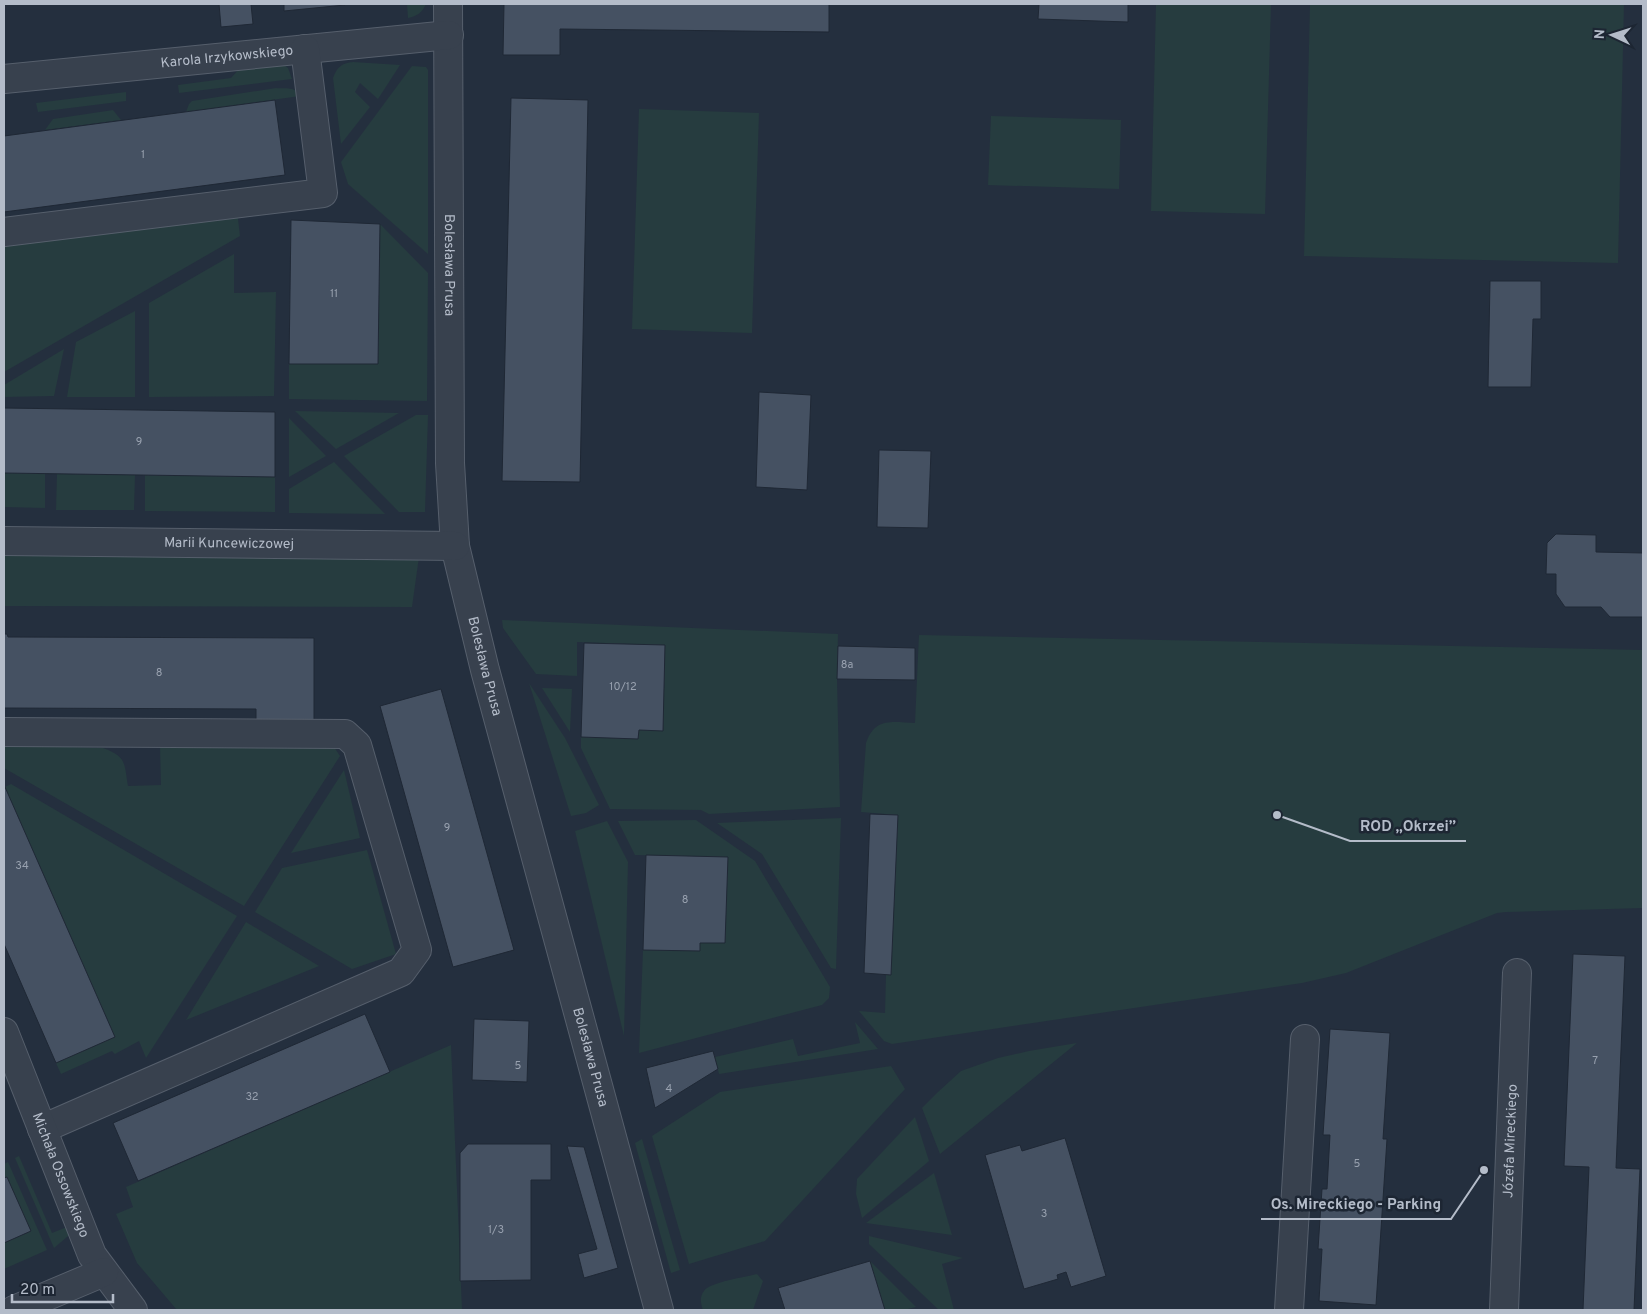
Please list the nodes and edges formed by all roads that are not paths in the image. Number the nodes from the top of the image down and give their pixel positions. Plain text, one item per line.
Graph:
1 (448, 4) edge
2 (448, 36) junction
3 (305, 49) junction
4 (4, 78) edge
5 (4, 232) edge
6 (4, 540) edge
7 (455, 546) junction
8 (4, 732) edge
9 (1517, 973) dead end
10 (4, 1032) edge
11 (1305, 1039) dead end
12 (42, 1129) junction
13 (104, 1272) junction
14 (14, 1310) edge
15 (133, 1310) edge
16 (659, 1310) edge
17 (1289, 1310) edge
18 (1504, 1310) edge

1 - 2 street, Bolesława Prusa
2 - 3 street, Karola Irzykowskiego
2 - 7 street, Bolesława Prusa
3 - 4 street, Karola Irzykowskiego
3 - 5 street
6 - 7 street, Marii Kuncewiczowej
7 - 16 street, Bolesława Prusa
8 - 12 street
9 - 18 street, Józefa Mireckiego
10 - 12 street, Michała Ossowskiego
11 - 17 street
12 - 13 street, Michała Ossowskiego
13 - 14 street
13 - 15 street, Michała Ossowskiego

